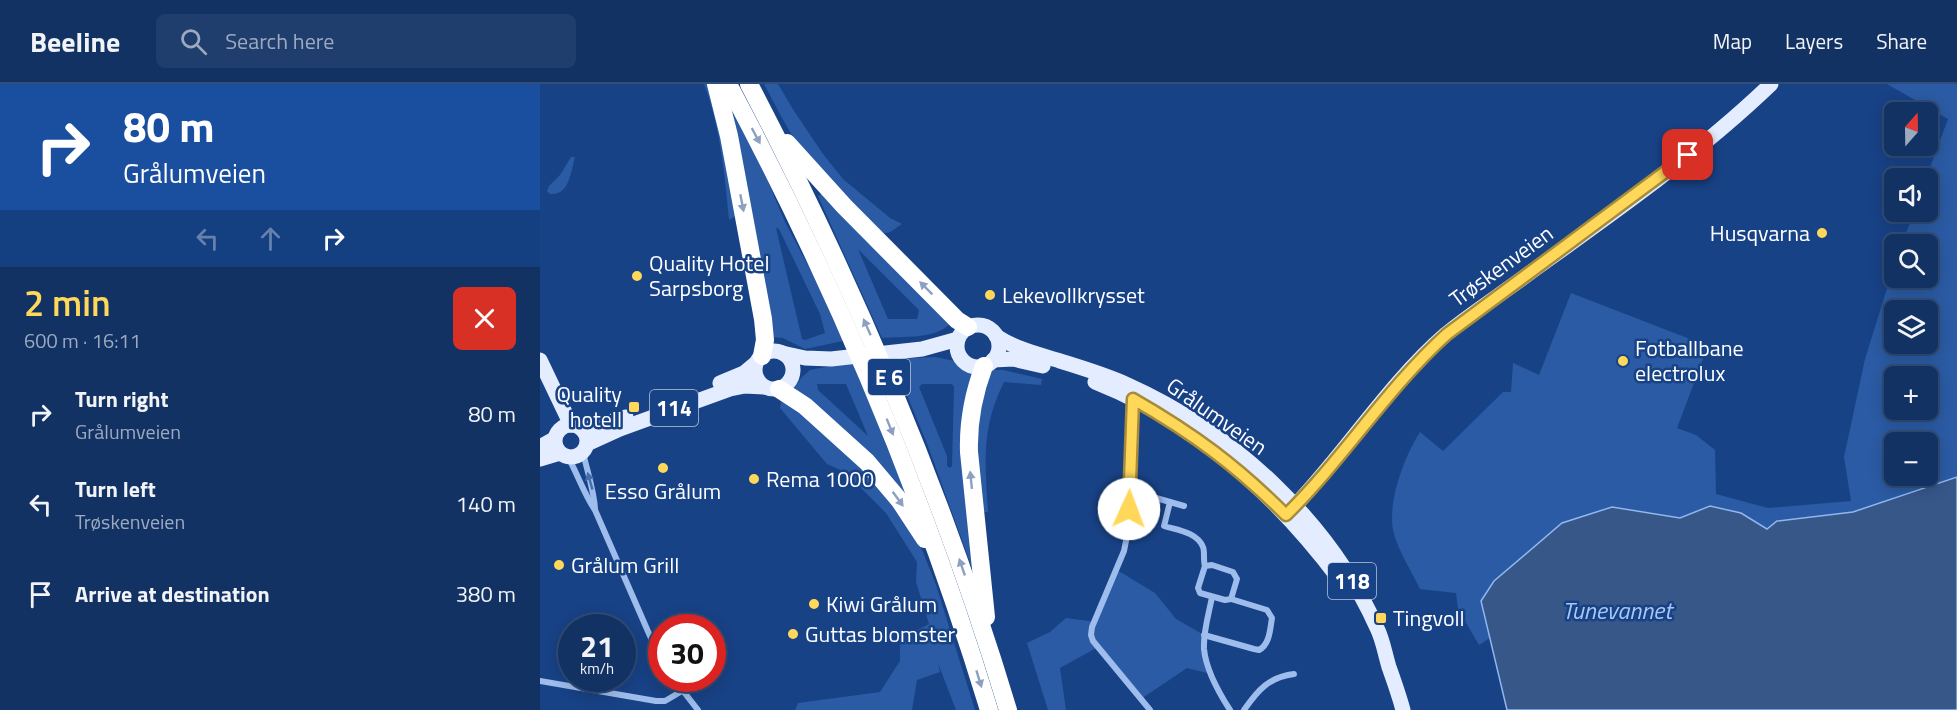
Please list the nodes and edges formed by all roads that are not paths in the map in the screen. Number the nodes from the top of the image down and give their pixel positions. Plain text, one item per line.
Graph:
1 (716, 84) edge
2 (729, 84) edge
3 (749, 84) edge
4 (1771, 84) edge
5 (769, 122) junction
6 (963, 333) junction
7 (996, 336) junction
8 (922, 349) junction
9 (783, 353) junction
10 (961, 358) junction
11 (759, 359) junction
12 (814, 362) junction
13 (542, 363) edge
14 (988, 363) junction
15 (792, 376) junction
16 (1127, 384) junction
17 (771, 388) junction
18 (1133, 399) junction
19 (581, 438) junction
20 (560, 446) junction
21 (540, 447) edge
22 (540, 459) edge
23 (1156, 498) dead end
24 (1170, 502) junction
25 (1184, 506) dead end
26 (595, 510) junction
27 (1291, 511) junction
28 (941, 564) junction
29 (1205, 566) junction
30 (1212, 597) junction
31 (1230, 599) junction
32 (648, 631) edge
33 (1204, 635) junction
34 (987, 642) junction
35 (1294, 674) dead end
36 (540, 681) edge
37 (680, 692) edge
38 (683, 692) edge
39 (698, 710) edge
40 (989, 710) edge
41 (1008, 710) edge
42 (1150, 710) edge
43 (1230, 710) edge
44 (1244, 710) edge
45 (1403, 710) edge

1 -> 11 highway
2 -> 28 highway, E 6
3 - 5 highway, E 6
4 - 27 main road, Trøskenveien
6 -> 5 highway, E 6
34 -> 5 highway, E 6
6 - 7 main road
6 - 8 main road, 114
6 - 10 main road
7 - 14 main road
7 - 16 main road, Grålumveien
8 - 10 main road, 114
8 - 12 main road, 114
9 - 11 main road, 114
9 - 12 main road, 114
9 - 15 main road
10 - 14 main road, 114
11 - 17 main road
11 - 19 main road, 114
12 - 15 main road, 114
13 - 19 main road
13 - 20 main road
14 - 18 main road, Grålumveien / 114
34 -> 14 highway, E 6
15 - 17 main road, 114
16 - 18 street
16 - 27 main road, Grålumveien
17 - 19 main road, 114
17 -> 28 highway, E 6
18 - 27 main road, Grålumveien / 114
18 - 42 street
19 - 20 main road, 114
19 - 20 main road, 114
26 -> 19 street
20 - 21 main road, 114
20 - 22 main road, 114
20 - 26 street
23 - 24 street
24 - 25 street
24 - 29 street
26 - 32 street
27 - 45 main road, Grålumveien / 118
28 -> 40 highway, E 6
29 - 30 street
29 - 31 street
30 - 31 street
30 - 33 street
31 - 33 street
33 - 43 street
34 - 41 highway, E 6
35 - 44 street
36 - 37 street
38 - 39 street

